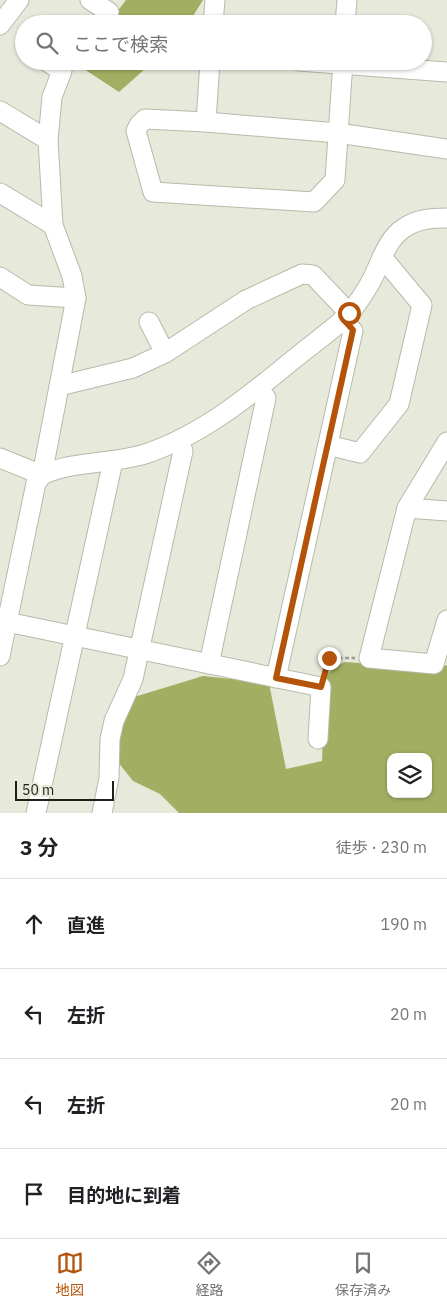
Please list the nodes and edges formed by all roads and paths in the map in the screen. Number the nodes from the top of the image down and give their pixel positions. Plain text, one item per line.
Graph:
1 (19, 0) edge
2 (90, 0) edge
3 (215, 0) edge
4 (347, 0) edge
5 (107, 15) edge
6 (214, 15) edge
7 (346, 15) edge
8 (0, 25) edge
9 (58, 70) edge
10 (209, 70) edge
11 (342, 70) edge
12 (424, 70) edge
13 (447, 72) edge
14 (0, 111) edge
15 (206, 122) junction
16 (338, 132) junction
17 (48, 140) junction
18 (447, 148) edge
19 (0, 193) edge
20 (447, 218) edge
21 (54, 225) junction
22 (382, 257) junction
23 (0, 277) edge
24 (76, 298) junction
25 (346, 316) junction
26 (149, 322) dead end
27 (165, 353) junction
28 (59, 386) junction
29 (258, 389) junction
30 (179, 441) junction
31 (447, 442) edge
32 (328, 445) junction
33 (0, 458) edge
34 (113, 461) junction
35 (42, 475) junction
36 (407, 508) junction
37 (447, 511) edge
38 (447, 620) edge
39 (7, 622) junction
40 (75, 636) junction
41 (140, 650) junction
42 (0, 656) edge
43 (369, 658) junction
44 (209, 664) junction
45 (276, 678) junction
46 (321, 687) junction
47 (318, 739) dead end
48 (36, 813) edge
49 (102, 813) edge

1 - 8 street
2 - 5 street
3 - 6 street
4 - 7 street
9 - 17 street
10 - 15 street
11 - 16 street
12 - 13 street
14 - 17 street
15 - 16 street
15 - 16 street
16 - 18 street
17 - 21 street
19 - 21 street
20 - 22 street
21 - 24 street
22 - 25 street
22 - 32 street
23 - 24 street
24 - 28 street
25 - 27 street
25 - 29 street
25 - 32 street
26 - 27 street
27 - 28 street
28 - 35 street
29 - 30 street
29 - 44 street
30 - 34 street
30 - 41 street
31 - 36 street
32 - 45 street
33 - 35 street
34 - 35 street
34 - 40 street
35 - 39 street
36 - 37 street
36 - 43 street
38 - 43 street
39 - 40 street
39 - 42 street
40 - 41 street
40 - 48 street
41 - 44 street
41 - 49 street
43 - 46 path
44 - 45 street
45 - 46 street
46 - 47 street

